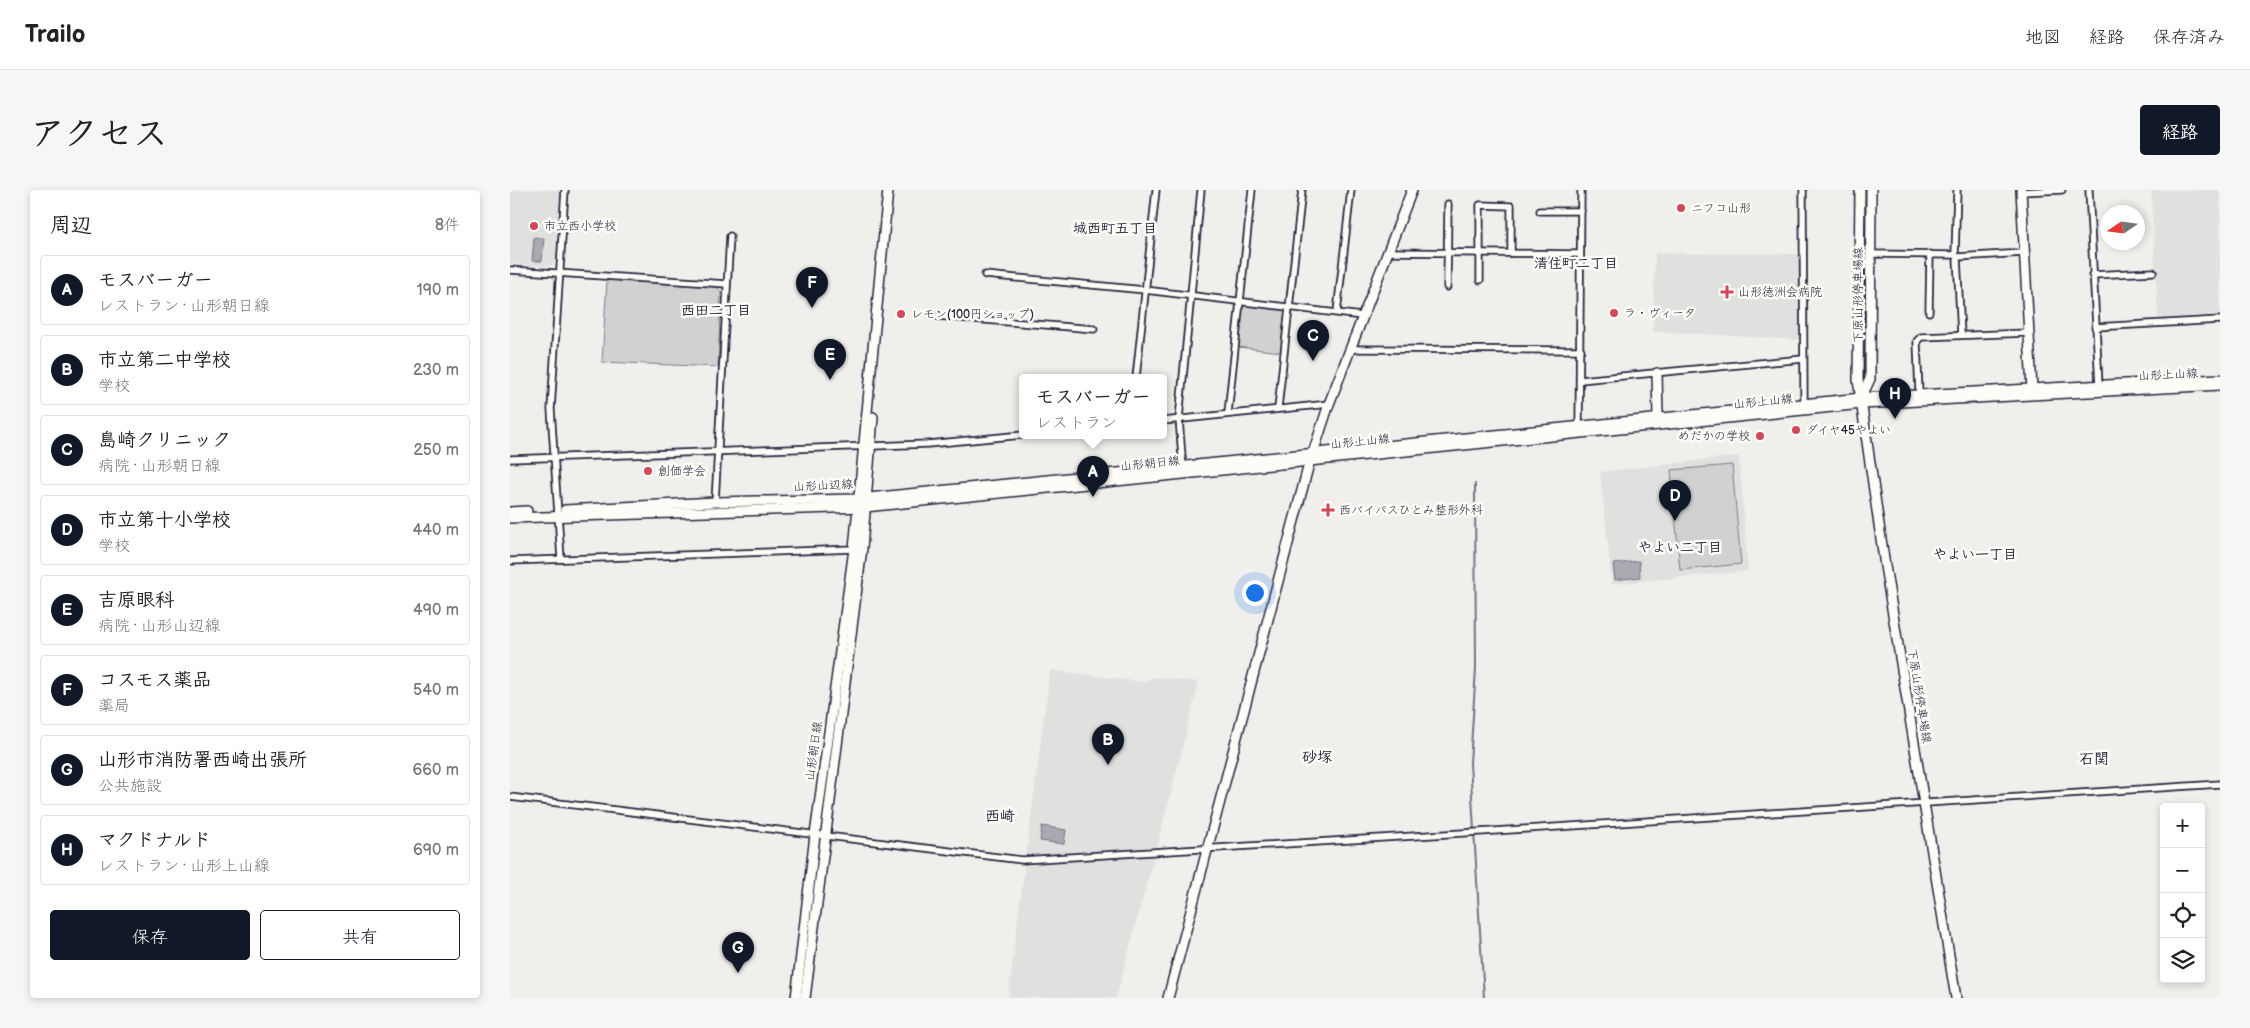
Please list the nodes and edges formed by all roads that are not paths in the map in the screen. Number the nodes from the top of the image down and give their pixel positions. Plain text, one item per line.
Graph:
1 (566, 190) edge
2 (888, 190) edge
3 (893, 190) edge
4 (1156, 190) edge
5 (1202, 190) edge
6 (1252, 190) edge
7 (1302, 190) edge
8 (1351, 190) edge
9 (1412, 190) edge
10 (1581, 190) edge
11 (1803, 190) edge
12 (1860, 190) edge
13 (1871, 190) edge
14 (1957, 190) edge
15 (2062, 190) edge
16 (2089, 190) edge
17 (2022, 191) edge
18 (1448, 204) dead end
19 (1540, 211) dead end
20 (1580, 211) junction
21 (730, 236) dead end
22 (1388, 252) junction
23 (1447, 252) junction
24 (1479, 252) junction
25 (1512, 253) junction
26 (2024, 253) junction
27 (1580, 254) junction
28 (1870, 254) junction
29 (1930, 254) junction
30 (1956, 256) junction
31 (510, 270) edge
32 (2153, 272) dead end
33 (560, 273) junction
34 (985, 275) dead end
35 (2092, 275) junction
36 (1480, 280) dead end
37 (727, 284) junction
38 (1447, 287) dead end
39 (1145, 290) junction
40 (1190, 296) junction
41 (1240, 301) junction
42 (1288, 306) junction
43 (1337, 312) junction
44 (1929, 312) dead end
45 (937, 316) dead end
46 (1362, 316) junction
47 (2220, 320) edge
48 (2095, 327) junction
49 (1094, 329) dead end
50 (2028, 333) junction
51 (1961, 335) junction
52 (1350, 349) junction
53 (1580, 350) junction
54 (1803, 359) junction
55 (1657, 373) junction
56 (1136, 374) edge
57 (2220, 379) edge
58 (1580, 380) junction
59 (2099, 385) junction
60 (2220, 385) edge
61 (2032, 389) junction
62 (1919, 394) junction
63 (1861, 401) junction
64 (1804, 403) junction
65 (1329, 404) junction
66 (1278, 408) junction
67 (1228, 413) junction
68 (1658, 418) junction
69 (1179, 419) junction
70 (1167, 420) edge
71 (1579, 426) junction
72 (1019, 435) edge
73 (868, 446) junction
74 (718, 451) junction
75 (1312, 456) junction
76 (554, 457) junction
77 (510, 459) edge
78 (1183, 469) junction
79 (715, 502) junction
80 (862, 502) junction
81 (510, 512) edge
82 (558, 513) junction
83 (510, 518) edge
84 (854, 549) junction
85 (561, 560) junction
86 (510, 561) edge
87 (2220, 784) edge
88 (510, 797) edge
89 (1923, 804) junction
90 (820, 835) junction
91 (1208, 848) junction
92 (796, 998) edge
93 (805, 998) edge
94 (1168, 998) edge
95 (1956, 998) edge

1 - 33 street
2 - 73 main road, 山形山辺線
3 - 73 main road, 山形山辺線
4 - 39 street
5 - 40 street
6 - 41 street
7 - 42 street
8 - 43 street
9 - 22 main road
10 - 20 street
11 - 54 street
12 - 63 main road, 下原山形停車場線
13 - 28 main road, 下原山形停車場線
14 - 30 street
15 - 17 street
16 - 35 street
17 - 26 main road
18 - 23 street
19 - 20 street
20 - 27 street
21 - 37 street
22 - 23 street
22 - 46 main road
23 - 24 street
23 - 38 street
24 - 25 street
24 - 25 street
24 - 36 street
25 - 27 street
26 - 30 street
26 - 50 main road
27 - 53 street
28 - 29 street
28 - 63 main road, 下原山形停車場線
29 - 30 street
29 - 44 street
30 - 51 street
31 - 33 street
32 - 35 street
33 - 37 street
33 - 76 street
34 - 39 street
35 - 48 street
37 - 74 street
39 - 40 street
39 - 56 street
40 - 41 street
40 - 69 street
41 - 42 street
41 - 67 street
42 - 43 street
42 - 66 street
43 - 46 street
45 - 49 street
46 - 52 main road
47 - 48 street
48 - 59 street
50 - 51 street
50 - 61 main road
51 - 62 street
52 - 53 street
52 - 65 main road
53 - 58 street
54 - 55 street
54 - 64 street
55 - 58 street
55 - 68 main road
57 - 59 main road, 山形上山線
58 - 71 street
59 - 61 main road, 山形上山線
60 - 63 main road, 山形上山線
61 - 62 main road, 山形上山線
62 - 63 main road, 山形上山線
63 - 64 main road, 山形上山線
63 - 75 main road, 山形上山線
63 - 89 main road, 下原山形停車場線
64 - 68 main road, 山形上山線
65 - 66 street
65 - 75 main road
66 - 67 street
67 - 69 street
68 - 71 main road, 山形上山線
69 - 70 street
69 - 78 street
71 - 75 main road, 山形上山線
72 - 73 street
73 - 74 street
73 - 80 main road, 山形山辺線
74 - 76 street
74 - 79 street
75 - 78 main road, 山形朝日線
75 - 91 main road
76 - 77 street
76 - 82 street
78 - 80 main road, 山形朝日線
79 - 80 main road, 山形山辺線
79 - 82 main road, 山形山辺線
80 - 82 main road, 山形山辺線
80 - 84 main road, 山形朝日線
80 - 90 main road, 山形朝日線
81 - 82 main road, 山形山辺線
82 - 83 main road, 山形山辺線
82 - 85 street
84 - 85 street
84 - 90 main road, 山形朝日線
85 - 86 street
87 - 89 street
88 - 90 street
89 - 91 street
89 - 95 main road, 下原山形停車場線
90 - 91 street
90 - 92 main road, 山形朝日線
90 - 93 main road, 山形朝日線
91 - 94 main road

